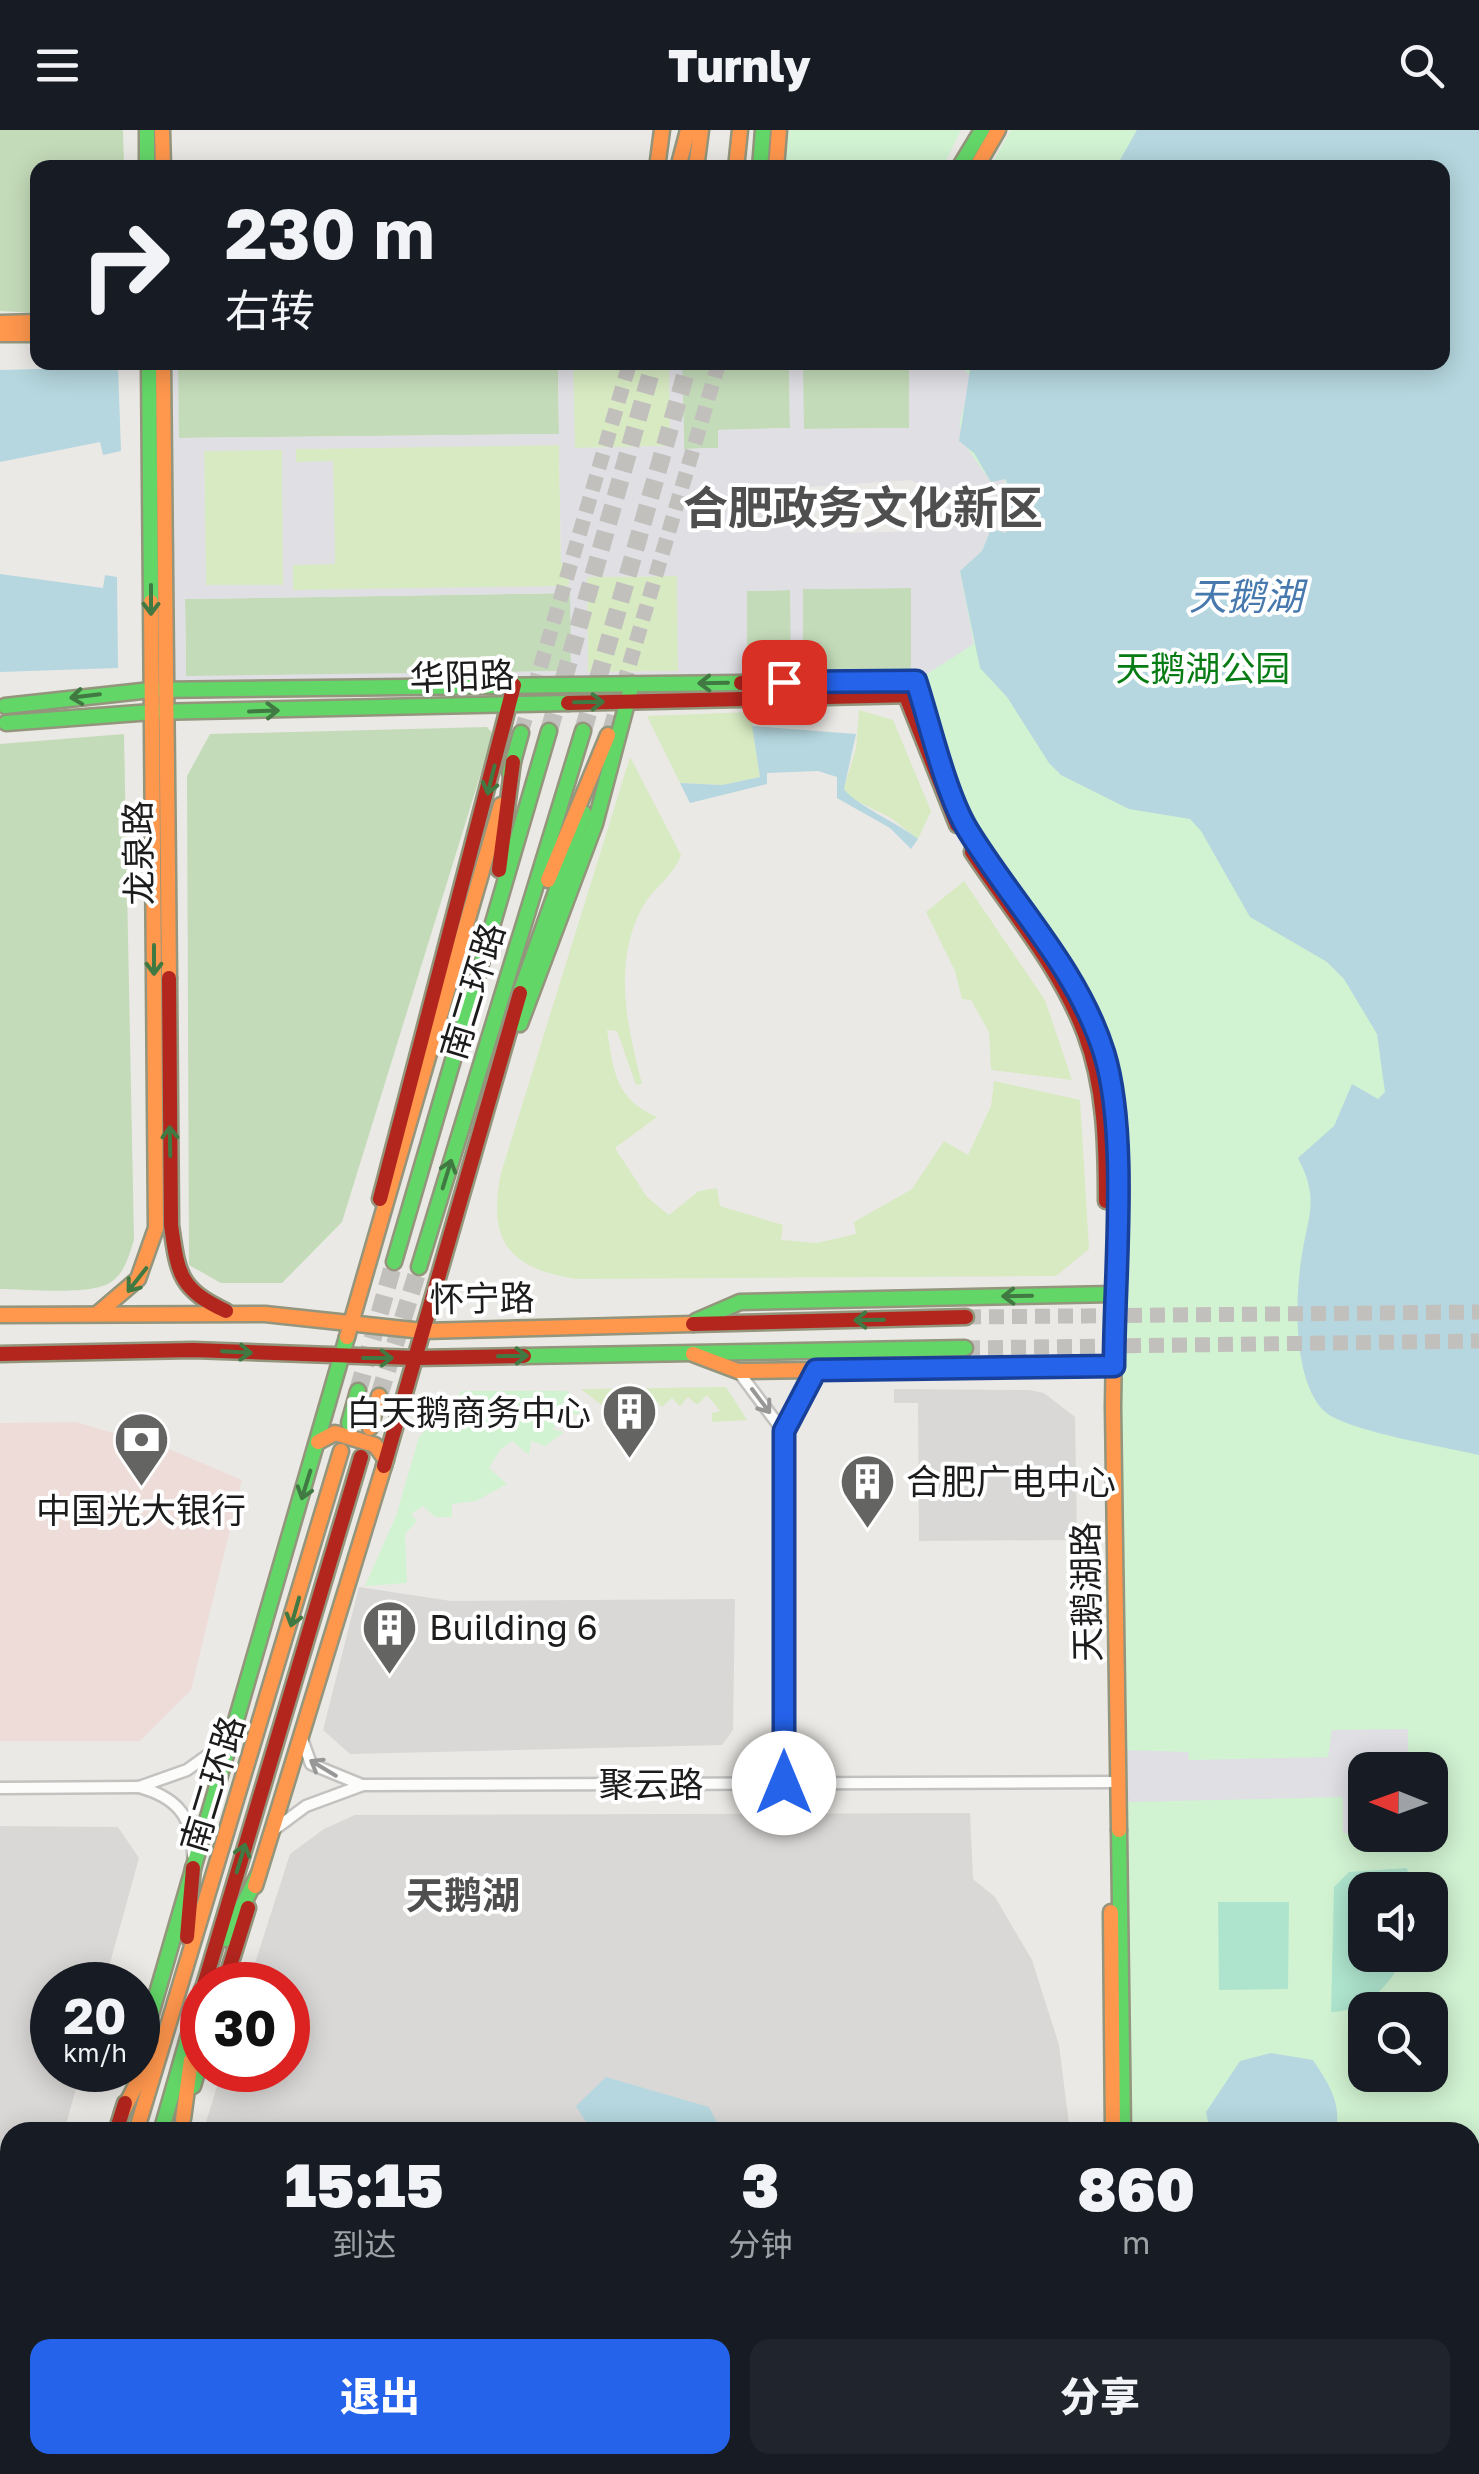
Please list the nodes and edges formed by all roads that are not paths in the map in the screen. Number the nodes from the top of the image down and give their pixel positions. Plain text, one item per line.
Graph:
1 (147, 130) edge
2 (162, 130) edge
3 (662, 130) edge
4 (675, 130) edge
5 (688, 130) edge
6 (701, 130) edge
7 (740, 130) edge
8 (763, 130) edge
9 (779, 130) edge
10 (982, 130) edge
11 (998, 130) edge
12 (147, 160) edge
13 (162, 160) edge
14 (658, 160) edge
15 (671, 160) edge
16 (680, 160) edge
17 (697, 160) edge
18 (737, 160) edge
19 (761, 160) edge
20 (777, 160) edge
21 (964, 160) edge
22 (981, 160) edge
23 (30, 322) edge
24 (0, 324) edge
25 (0, 334) edge
26 (30, 334) edge
27 (149, 370) edge
28 (163, 370) edge
29 (632, 684) junction
30 (514, 685) junction
31 (911, 688) junction
32 (158, 690) junction
33 (629, 702) junction
34 (510, 704) junction
35 (3, 707) edge
36 (159, 713) junction
37 (3, 724) edge
38 (549, 732) tunnel mouth
39 (583, 732) tunnel mouth
40 (521, 734) tunnel mouth
41 (513, 762) junction
42 (492, 925) junction
43 (509, 972) junction
44 (394, 1262) tunnel mouth
45 (369, 1267) junction
46 (419, 1267) tunnel mouth
47 (436, 1274) junction
48 (1110, 1294) junction
49 (231, 1313) junction
50 (97, 1314) junction
51 (0, 1315) edge
52 (352, 1318) junction
53 (966, 1318) tunnel mouth
54 (692, 1324) junction
55 (423, 1331) junction
56 (965, 1348) tunnel mouth
57 (690, 1352) junction
58 (0, 1354) edge
59 (340, 1357) junction
60 (416, 1358) junction
61 (1110, 1366) junction
62 (816, 1370) junction
63 (738, 1371) junction
64 (358, 1391) tunnel mouth
65 (379, 1396) tunnel mouth
66 (349, 1423) dead end
67 (370, 1428) dead end
68 (784, 1431) junction
69 (318, 1442) junction
70 (341, 1451) dead end
71 (361, 1457) dead end
72 (386, 1460) junction
73 (302, 1734) junction
74 (231, 1738) junction
75 (1115, 1782) junction
76 (784, 1783) junction
77 (363, 1786) junction
78 (138, 1787) junction
79 (0, 1788) edge
80 (271, 1833) junction
81 (193, 1868) junction
82 (258, 1875) junction
83 (185, 1962) edge
84 (189, 1962) edge
85 (211, 1962) edge
86 (216, 1962) edge
87 (231, 1962) edge
88 (160, 1983) edge
89 (180, 1994) edge
90 (178, 2002) junction
91 (180, 2067) edge
92 (128, 2092) edge
93 (186, 2092) edge
94 (191, 2092) edge
95 (122, 2113) junction
96 (119, 2122) edge
97 (139, 2122) edge
98 (164, 2122) edge
99 (182, 2122) edge
100 (182, 2122) edge
101 (1112, 2122) edge
102 (1123, 2122) edge

1 - 12 main road
2 - 13 main road
3 - 14 main road
4 - 15 main road
5 - 16 main road
6 - 17 main road
7 - 18 main road
8 - 19 main road
9 - 20 main road
10 - 21 main road
11 - 22 main road
23 - 24 main road
25 - 26 main road
27 -> 32 main road, 龙泉路
28 - 32 main road, 龙泉路
29 - 30 main road, 华阳路
31 -> 29 main road, 华阳路
29 - 33 main road
30 - 32 main road, 华阳路
30 - 34 main road
31 - 33 main road, 华阳路
31 - 48 main road, 天鹅湖路
32 -> 35 main road, 华阳路
32 - 36 main road, 龙泉路
34 -> 33 main road, 华阳路
33 - 47 main road
36 -> 34 main road, 华阳路
34 -> 45 main road
36 - 37 main road, 华阳路
49 -> 36 main road, 龙泉路
36 -> 50 main road, 龙泉路
38 - 42 main road, 南二环路
39 - 43 main road, 南二环路
40 - 41 main road
41 - 42 main road
41 - 45 main road
42 - 44 main road, 南二环路
46 -> 43 main road, 南二环路
43 - 47 main road
45 - 52 main road
47 - 55 main road
48 -> 54 main road
48 - 61 main road, 天鹅湖路
49 - 50 main road, 怀宁路
49 - 52 main road, 怀宁路
50 - 51 main road, 怀宁路
52 - 55 main road, 怀宁路
52 - 59 main road
53 -> 54 main road, 怀宁路
54 - 55 main road, 怀宁路
55 - 60 main road
56 - 57 main road, 怀宁路
60 -> 57 main road, 怀宁路
57 - 63 main road
58 -> 59 main road, 怀宁路
59 -> 60 main road, 怀宁路
59 - 69 main road
60 - 72 main road
61 - 62 main road
61 - 75 main road, 天鹅湖路
62 - 63 main road
62 - 68 street
63 -> 68 street
64 - 66 main road
65 - 67 main road
68 - 76 street
69 - 72 main road
69 -> 74 main road
70 -> 84 main road, 南二环路
85 -> 71 main road, 南二环路
72 - 73 main road
77 -> 73 street, 聚云路
73 - 80 main road
74 - 78 street
74 - 81 main road
75 - 76 street, 聚云路
75 - 101 main road, 天鹅湖路
75 - 102 main road, 天鹅湖路
76 - 77 street, 聚云路
77 - 80 street, 聚云路
78 - 79 street
78 - 81 street
80 - 82 main road
81 - 83 main road
81 - 88 main road
82 - 86 main road
82 - 87 main road
89 - 90 main road, 南二环路
90 - 95 main road
90 - 97 main road, 南二环路
91 - 98 main road, 南二环路
92 - 95 main road
93 - 99 main road
94 - 100 main road
95 - 96 main road

